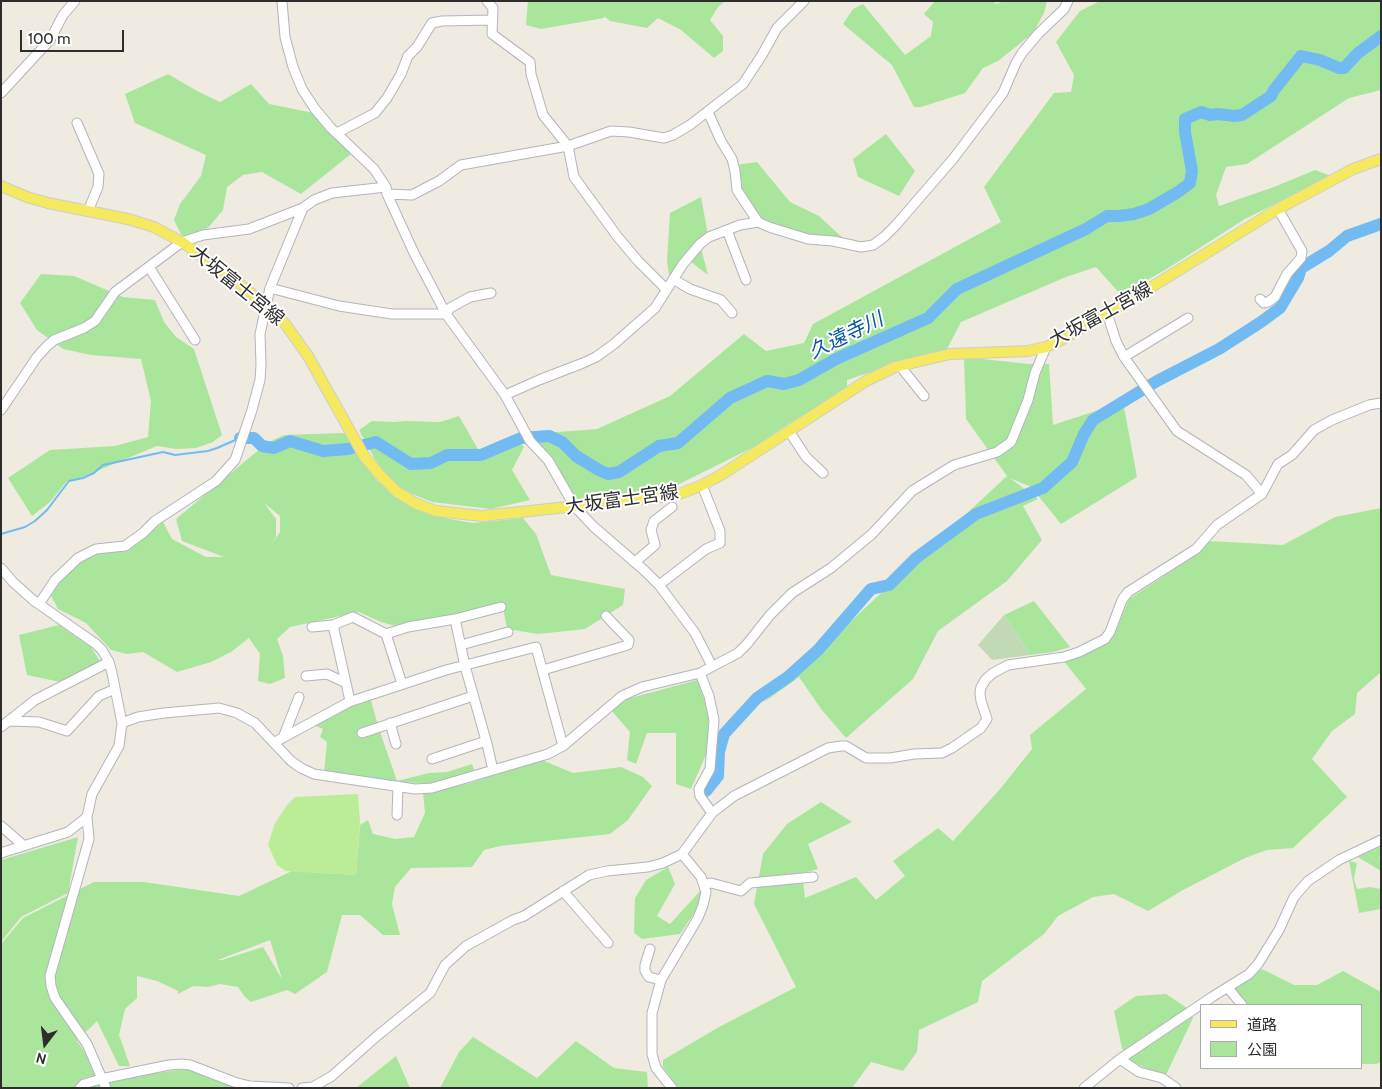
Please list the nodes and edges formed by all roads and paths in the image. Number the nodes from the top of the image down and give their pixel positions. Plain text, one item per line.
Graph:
1 (75, 1) edge
2 (282, 1) edge
3 (487, 1) edge
4 (804, 1) edge
5 (1068, 1) edge
6 (492, 20) junction
7 (1, 93) edge
8 (708, 112) junction
9 (78, 123) dead end
10 (337, 133) junction
11 (568, 146) junction
12 (1381, 159) edge
13 (1, 186) edge
14 (386, 190) junction
15 (303, 208) junction
16 (1278, 210) junction
17 (88, 211) junction
18 (758, 222) junction
19 (727, 230) junction
20 (182, 242) junction
21 (149, 267) junction
22 (673, 279) junction
23 (746, 280) dead end
24 (270, 288) junction
25 (666, 289) junction
26 (491, 293) dead end
27 (1260, 299) dead end
28 (266, 305) junction
29 (732, 313) dead end
30 (1107, 313) junction
31 (446, 314) junction
32 (1188, 318) dead end
33 (195, 340) dead end
34 (1046, 347) junction
35 (1124, 357) junction
36 (900, 366) junction
37 (505, 395) junction
38 (924, 396) dead end
39 (1381, 403) edge
40 (1, 410) edge
41 (789, 432) junction
42 (823, 474) dead end
43 (702, 485) junction
44 (1262, 494) junction
45 (668, 496) junction
46 (575, 506) junction
47 (635, 562) junction
48 (1, 568) edge
49 (659, 586) junction
50 (39, 604) junction
51 (501, 607) dead end
52 (606, 616) dead end
53 (455, 619) junction
54 (333, 625) junction
55 (312, 627) dead end
56 (508, 632) dead end
57 (386, 634) junction
58 (461, 645) junction
59 (109, 662) junction
60 (465, 666) junction
61 (712, 666) junction
62 (543, 670) junction
63 (700, 673) junction
64 (306, 676) dead end
65 (346, 683) junction
66 (402, 684) junction
67 (115, 689) junction
68 (473, 696) junction
69 (299, 697) dead end
70 (350, 701) junction
71 (9, 721) junction
72 (122, 723) junction
73 (390, 723) junction
74 (1, 727) edge
75 (362, 732) dead end
76 (279, 740) junction
77 (486, 741) junction
78 (396, 744) dead end
79 (563, 746) junction
80 (432, 759) dead end
81 (493, 770) junction
82 (398, 786) junction
83 (712, 813) junction
84 (397, 815) dead end
85 (87, 817) junction
86 (1, 826) edge
87 (1381, 840) edge
88 (23, 845) junction
89 (1, 853) edge
90 (682, 854) junction
91 (813, 878) dead end
92 (705, 884) junction
93 (563, 891) junction
94 (608, 942) dead end
95 (650, 949) dead end
96 (661, 980) junction
97 (1228, 988) junction
98 (1204, 1004) edge
99 (1241, 1004) edge
100 (1200, 1006) edge
101 (1120, 1059) junction
102 (101, 1079) junction
103 (80, 1088) edge
104 (106, 1088) edge
105 (289, 1088) edge
106 (302, 1088) edge
107 (672, 1088) edge
108 (1084, 1088) edge
109 (1176, 1088) edge

1 - 7 street
2 - 10 street
3 - 6 street
4 - 8 street
5 - 18 street
6 - 10 street
6 - 11 street
8 - 11 street
8 - 18 street
9 - 17 street
10 - 14 street
11 - 14 street
11 - 25 street
12 - 16 main road, 大坂富士宮線
13 - 17 main road, 大坂富士宮線
14 - 15 street
14 - 31 street
15 - 20 street
15 - 24 street
16 - 27 street
16 - 30 main road, 大坂富士宮線
17 - 20 main road, 大坂富士宮線
18 - 19 street
19 - 22 street
19 - 23 street
20 - 21 street
20 - 28 main road, 大坂富士宮線
21 - 33 street
21 - 40 street
22 - 25 street
22 - 29 street
24 - 28 street
24 - 31 street
25 - 37 street
26 - 31 street
28 - 46 main road, 大坂富士宮線
28 - 50 street
30 - 34 main road, 大坂富士宮線
30 - 35 street
31 - 37 street
32 - 35 street
34 - 36 main road, 大坂富士宮線
34 - 61 street
35 - 44 street
36 - 38 street
36 - 41 main road, 大坂富士宮線
37 - 46 street
39 - 44 street
41 - 42 street
41 - 43 main road, 大坂富士宮線
43 - 45 main road, 大坂富士宮線
43 - 49 street
44 - 83 street
45 - 46 main road, 大坂富士宮線
45 - 47 street
46 - 47 street
47 - 49 street
48 - 50 street
49 - 61 street
50 - 59 street
51 - 53 street
52 - 62 street
53 - 57 street
53 - 58 street
54 - 55 street
54 - 57 street
54 - 65 street
56 - 58 street
57 - 66 street
58 - 60 street
59 - 67 street
59 - 71 street
60 - 62 street
60 - 66 street
60 - 68 street
61 - 63 street
62 - 79 street
63 - 79 street
63 - 83 street
64 - 65 street
65 - 70 street
66 - 70 street
67 - 71 street
67 - 72 street
68 - 73 street
68 - 77 street
69 - 76 street
70 - 76 street
71 - 74 street
72 - 76 street
72 - 85 street
73 - 75 street
73 - 78 street
76 - 82 street
77 - 80 street
77 - 81 street
79 - 81 street
81 - 82 street
82 - 84 street
83 - 90 street
85 - 88 street
85 - 102 street
86 - 88 street
87 - 97 street
88 - 89 street
90 - 92 street
90 - 93 street
91 - 92 street
92 - 96 street
93 - 94 street
93 - 106 street
95 - 96 street
96 - 107 street
97 - 98 street
97 - 99 street
100 - 101 street
101 - 108 street
101 - 109 street
102 - 103 street
102 - 104 street
102 - 105 street

